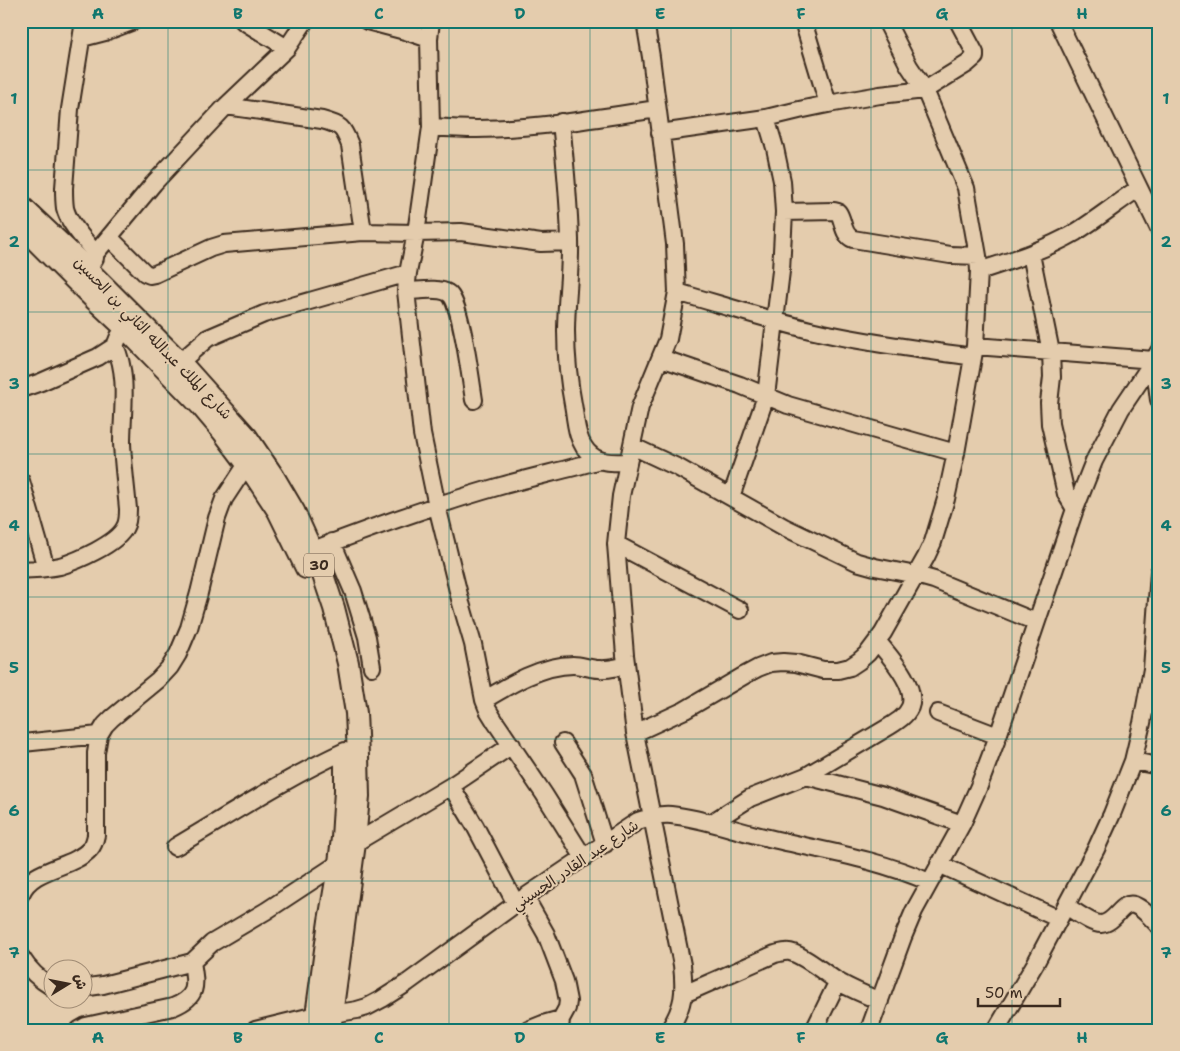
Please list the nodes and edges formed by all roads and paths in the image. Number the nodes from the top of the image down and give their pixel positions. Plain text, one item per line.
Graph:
1 (84, 21) edge
2 (134, 21) edge
3 (243, 21) edge
4 (305, 21) edge
5 (367, 21) edge
6 (431, 21) edge
7 (645, 21) edge
8 (803, 21) edge
9 (886, 21) edge
10 (958, 21) edge
11 (1058, 21) edge
12 (82, 38) junction
13 (429, 39) junction
14 (287, 48) junction
15 (925, 90) junction
16 (828, 104) junction
17 (226, 106) junction
18 (657, 108) junction
19 (766, 118) junction
20 (561, 122) junction
21 (431, 127) junction
22 (660, 132) junction
23 (1139, 188) junction
24 (21, 206) edge
25 (784, 212) junction
26 (21, 226) edge
27 (1159, 229) edge
28 (363, 232) junction
29 (416, 233) junction
30 (109, 237) junction
31 (570, 242) junction
32 (1031, 254) junction
33 (91, 262) junction
34 (979, 263) junction
35 (408, 273) junction
36 (406, 291) junction
37 (678, 292) junction
38 (775, 320) junction
39 (125, 328) junction
40 (115, 346) junction
41 (974, 351) junction
42 (1051, 352) junction
43 (1156, 356) edge
44 (661, 358) junction
45 (180, 362) junction
46 (21, 389) edge
47 (766, 396) junction
48 (474, 400) dead end
49 (1159, 400) edge
50 (632, 446) junction
51 (956, 453) junction
52 (600, 460) junction
53 (628, 462) junction
54 (247, 464) junction
55 (21, 481) edge
56 (731, 497) junction
57 (437, 506) junction
58 (1075, 509) junction
59 (332, 542) junction
60 (616, 544) junction
61 (313, 550) junction
62 (46, 568) junction
63 (21, 570) edge
64 (1159, 572) edge
65 (916, 575) junction
66 (1158, 599) edge
67 (740, 610) dead end
68 (1036, 622) junction
69 (878, 642) junction
70 (626, 666) junction
71 (372, 667) dead end
72 (1155, 670) edge
73 (484, 700) junction
74 (938, 713) dead end
75 (635, 733) junction
76 (99, 735) junction
77 (998, 736) junction
78 (23, 743) dead end
79 (563, 743) dead end
80 (512, 745) junction
81 (345, 751) junction
82 (1133, 761) junction
83 (1159, 766) edge
84 (806, 776) junction
85 (451, 786) junction
86 (652, 816) junction
87 (711, 823) junction
88 (962, 824) junction
89 (355, 843) junction
90 (605, 844) junction
91 (175, 847) dead end
92 (584, 858) junction
93 (339, 862) junction
94 (939, 864) junction
95 (929, 882) junction
96 (21, 894) edge
97 (520, 901) junction
98 (1062, 913) junction
99 (1159, 926) edge
100 (21, 957) edge
101 (192, 962) junction
102 (42, 980) edge
103 (838, 981) junction
104 (92, 987) edge
105 (684, 994) junction
106 (880, 1001) junction
107 (323, 1022) edge
108 (560, 1025) edge
109 (671, 1029) edge
110 (79, 1030) edge
111 (255, 1030) edge
112 (528, 1030) edge
113 (814, 1030) edge
114 (869, 1030) edge
115 (996, 1030) edge

1 - 12 street
2 - 12 street
3 - 14 street
4 - 14 street
5 - 13 street
6 - 13 street
7 - 18 street
8 - 16 street
9 - 15 street
10 - 15 street
11 - 23 street
12 - 33 street
13 - 21 street
14 - 17 street
15 - 16 street
15 - 34 street
16 - 19 street
17 - 28 street
17 - 30 street
18 - 20 street
18 - 22 street
19 - 22 street
19 - 25 street
20 - 21 street
20 - 31 street
21 - 29 street
22 - 37 street
23 - 27 street
23 - 32 street
24 - 33 main road, شارع الملك عبدالله الثاني بن الحسين / 30
25 - 34 street
25 - 38 street
26 - 39 main road, شارع الملك عبدالله الثاني بن الحسين / 30
28 - 29 street
28 - 30 street
29 - 31 street
29 - 35 street
30 - 33 street
31 - 52 street
32 - 34 street
32 - 42 street
33 - 45 main road, شارع الملك عبدالله الثاني بن الحسين / 30
34 - 41 street
35 - 36 street
35 - 45 street
36 - 48 street
36 - 57 street
37 - 38 street
37 - 44 street
38 - 41 street
38 - 47 street
39 - 40 street
39 - 54 main road, شارع الملك عبدالله الثاني بن الحسين / 30
40 - 46 street
40 - 62 street
41 - 42 street
41 - 51 street
42 - 43 street
42 - 58 street
43 - 49 street
43 - 58 street
44 - 47 street
44 - 50 street
45 - 61 main road, شارع الملك عبدالله الثاني بن الحسين / 30
47 - 51 street
47 - 56 street
50 - 53 street
50 - 56 street
51 - 65 street
52 - 53 street
52 - 57 street
53 - 60 street
54 - 76 street
54 - 81 main road, شارع الملك عبدالله الثاني بن الحسين / 30
55 - 62 street
56 - 65 street
57 - 59 street
57 - 73 street
58 - 68 street
59 - 61 street
59 - 71 street
60 - 67 street
60 - 70 street
61 - 89 main road, شارع الملك عبدالله الثاني بن الحسين / 30
62 - 63 street
64 - 66 street
65 - 68 street
65 - 69 street
66 - 72 street
68 - 77 street
69 - 75 street
69 - 84 street
70 - 73 street
70 - 75 street
72 - 82 street
73 - 80 street
74 - 77 street
75 - 86 street
76 - 78 street
76 - 96 street
77 - 88 street
79 - 90 street
80 - 85 street
80 - 92 street
81 - 91 street
81 - 93 main road, شارع الملك عبدالله الثاني بن الحسين / 30
82 - 83 street
82 - 98 street
84 - 87 street
84 - 88 street
85 - 89 street
85 - 97 street
86 - 87 street, شارع عبد القادر الحسيني
86 - 90 street, شارع عبد القادر الحسيني
86 - 105 street
87 - 95 street, شارع عبد القادر الحسيني
88 - 94 street
89 - 107 main road, شارع الملك عبدالله الثاني بن الحسين / 30
90 - 92 street, شارع عبد القادر الحسيني
92 - 97 street, شارع عبد القادر الحسيني
93 - 101 street
93 - 107 main road, شارع الملك عبدالله الثاني بن الحسين / 30
94 - 95 street
94 - 98 street
95 - 106 street
97 - 107 street, شارع عبد القادر الحسيني
97 - 108 street
98 - 99 street
98 - 115 street
100 - 102 street
101 - 104 street
101 - 110 street
103 - 105 street
103 - 106 street
103 - 113 street
105 - 109 street
106 - 114 street
107 - 111 street, شارع عبد القادر الحسيني
108 - 112 street

